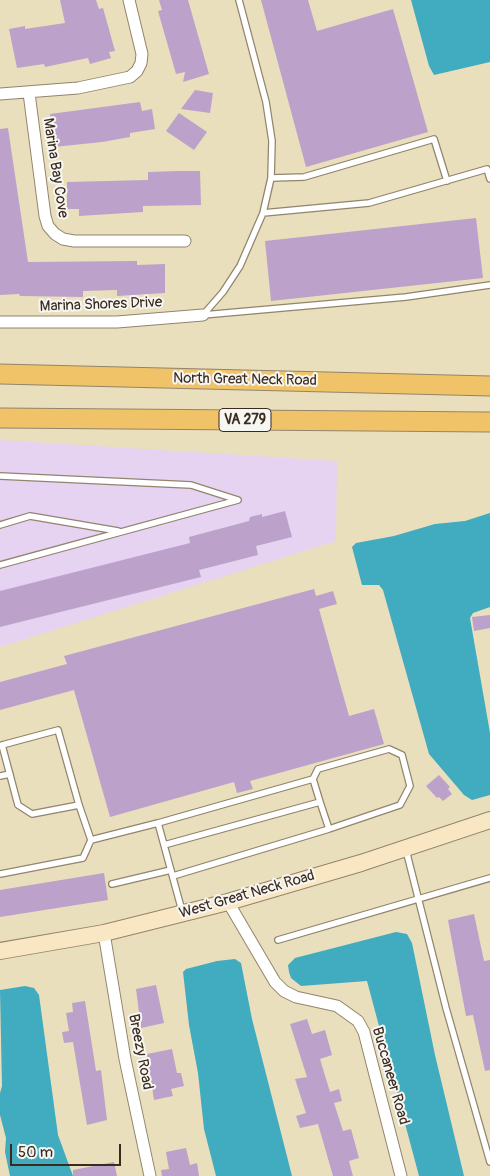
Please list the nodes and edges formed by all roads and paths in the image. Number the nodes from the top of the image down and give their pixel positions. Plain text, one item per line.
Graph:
1 (129, 0) edge
2 (239, 0) edge
3 (29, 93) junction
4 (0, 94) edge
5 (271, 178) junction
6 (490, 179) edge
7 (447, 181) junction
8 (263, 213) junction
9 (185, 241) dead end
10 (490, 285) edge
11 (203, 315) junction
12 (0, 322) edge
13 (0, 374) edge
14 (490, 386) edge
15 (0, 418) edge
16 (490, 422) edge
17 (0, 476) edge
18 (0, 525) edge
19 (121, 532) junction
20 (0, 565) edge
21 (1, 746) edge
22 (10, 774) junction
23 (0, 776) edge
24 (313, 779) junction
25 (320, 802) junction
26 (78, 804) junction
27 (490, 820) edge
28 (158, 824) junction
29 (329, 829) junction
30 (91, 840) junction
31 (164, 845) junction
32 (405, 848) junction
33 (172, 873) junction
34 (0, 874) edge
35 (490, 878) edge
36 (112, 884) dead end
37 (418, 899) junction
38 (228, 902) junction
39 (183, 913) junction
40 (104, 933) junction
41 (278, 940) dead end
42 (0, 950) edge
43 (490, 1162) edge
44 (150, 1176) edge
45 (401, 1176) edge

1 - 3 street
2 - 5 lane
3 - 4 street
3 - 9 street, Marina Bay Cove
5 - 7 lane
5 - 8 lane
6 - 7 lane
7 - 8 lane
8 - 11 lane
10 - 11 lane
11 - 12 street, Marina Shores Drive
13 - 14 main road, North Great Neck Road
15 - 16 main road, VA 279
17 - 19 lane
18 - 19 lane
19 - 20 lane
21 - 22 lane
21 - 26 lane
22 - 23 lane
22 - 26 lane
24 - 25 lane
24 - 28 lane
24 - 29 lane
25 - 29 lane
25 - 31 lane
26 - 30 lane
27 - 32 street, West Great Neck Road
28 - 30 lane
28 - 31 lane
29 - 33 lane
30 - 34 lane
31 - 33 lane
32 - 37 lane
32 - 38 street, West Great Neck Road
33 - 36 lane
33 - 39 lane
35 - 37 lane
37 - 41 lane
37 - 43 lane
38 - 39 street, West Great Neck Road
38 - 45 street, Buccaneer Road
39 - 40 street, West Great Neck Road
40 - 42 street, West Great Neck Road
40 - 44 street, Breezy Road

